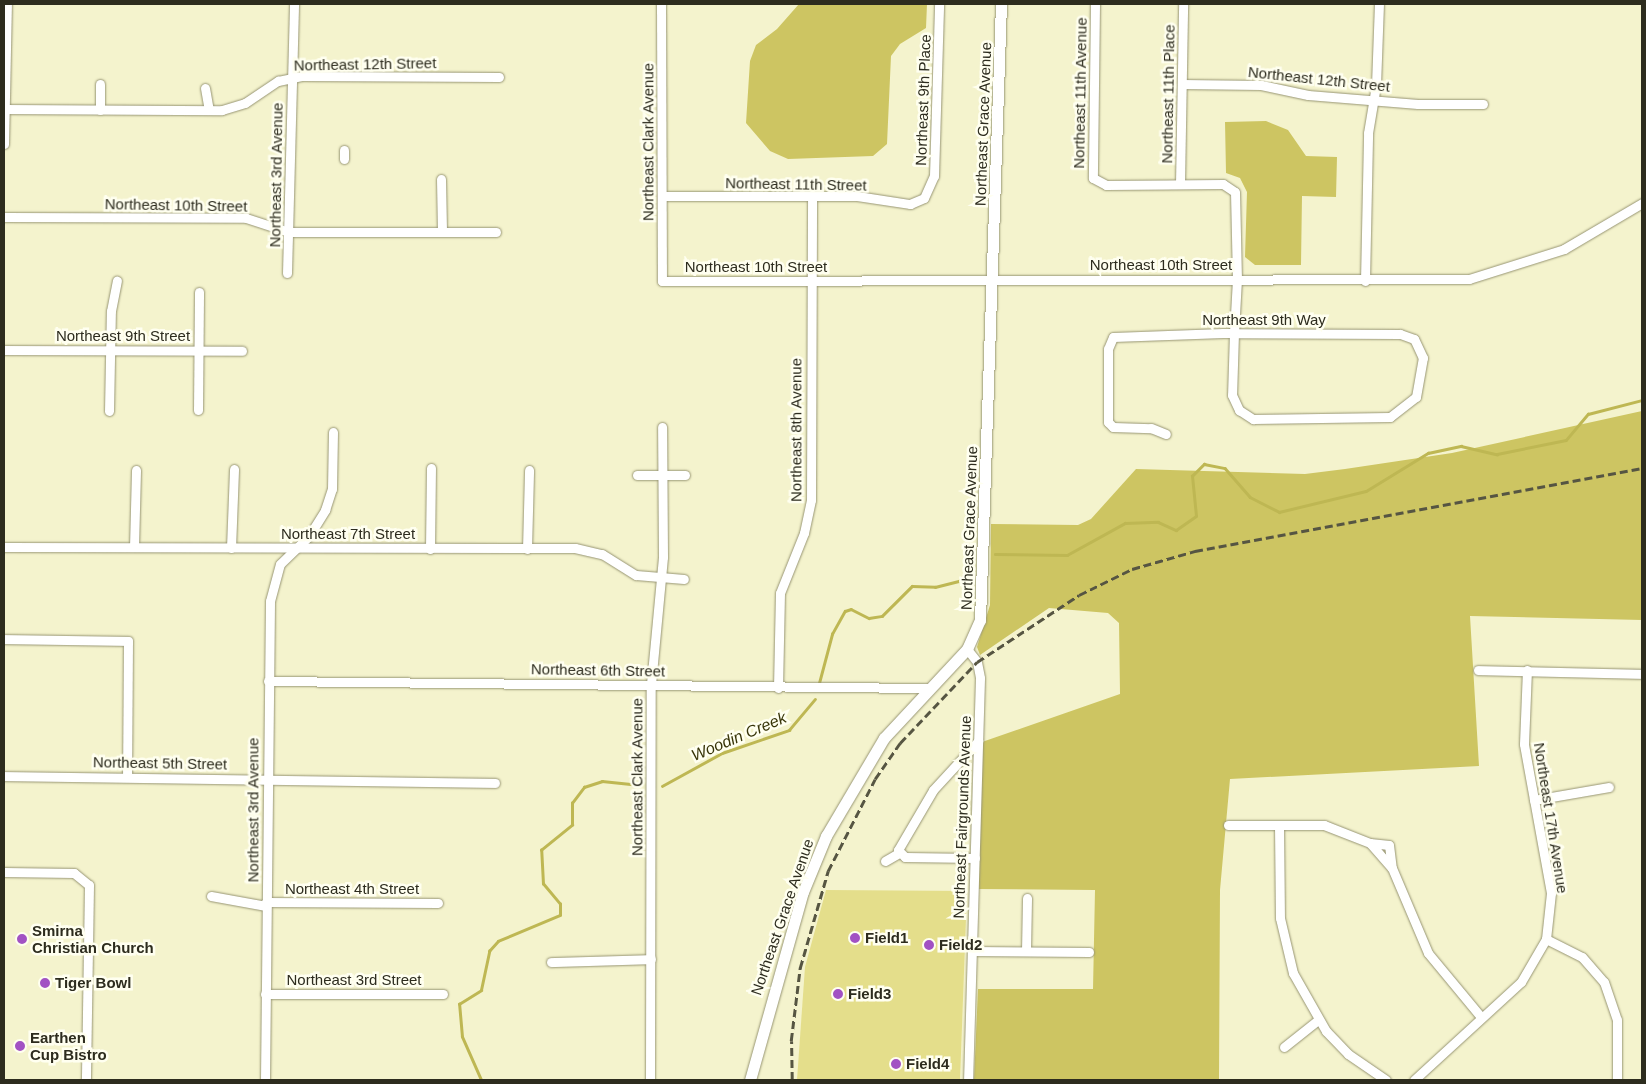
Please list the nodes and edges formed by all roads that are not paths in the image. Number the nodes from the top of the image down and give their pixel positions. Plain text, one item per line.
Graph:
1 (7, 4) edge
2 (294, 4) edge
3 (661, 4) edge
4 (939, 4) edge
5 (1001, 4) edge
6 (1095, 4) edge
7 (1183, 4) edge
8 (1379, 4) edge
9 (292, 77) junction
10 (499, 77) dead end
11 (100, 84) dead end
12 (1182, 84) junction
13 (205, 88) dead end
14 (1373, 99) junction
15 (1483, 104) dead end
16 (4, 109) edge
17 (100, 110) junction
18 (209, 110) junction
19 (4, 144) edge
20 (441, 179) dead end
21 (1180, 184) junction
22 (927, 195) joint
23 (662, 196) junction
24 (812, 196) junction
25 (1642, 203) edge
26 (4, 217) edge
27 (289, 232) junction
28 (442, 232) junction
29 (496, 232) dead end
30 (287, 273) dead end
31 (993, 279) junction
32 (1237, 279) junction
33 (117, 281) dead end
34 (662, 281) joint
35 (812, 281) junction
36 (1365, 281) junction
37 (198, 292) dead end
38 (1234, 333) junction
39 (4, 350) edge
40 (110, 350) junction
41 (198, 351) junction
42 (242, 352) dead end
43 (198, 410) dead end
44 (109, 411) dead end
45 (662, 427) dead end
46 (333, 432) dead end
47 (1166, 434) dead end
48 (431, 468) dead end
49 (234, 469) dead end
50 (136, 470) dead end
51 (529, 470) dead end
52 (637, 475) dead end
53 (662, 475) junction
54 (685, 475) dead end
55 (4, 547) edge
56 (134, 547) junction
57 (296, 547) junction
58 (231, 548) junction
59 (430, 549) junction
60 (527, 549) junction
61 (660, 578) junction
62 (684, 579) dead end
63 (4, 639) edge
64 (967, 649) junction
65 (1478, 670) dead end
66 (1527, 670) junction
67 (1642, 674) edge
68 (268, 681) junction
69 (651, 684) junction
70 (778, 688) junction
71 (927, 688) junction
72 (978, 741) junction
73 (4, 776) edge
74 (127, 776) junction
75 (267, 779) junction
76 (496, 783) dead end
77 (1609, 787) dead end
78 (1534, 800) junction
79 (1228, 825) dead end
80 (1279, 825) junction
81 (899, 852) junction
82 (975, 858) junction
83 (885, 861) dead end
84 (4, 872) edge
85 (211, 896) dead end
86 (1027, 898) dead end
87 (438, 903) dead end
88 (266, 904) junction
89 (1546, 940) junction
90 (972, 951) junction
91 (1026, 952) junction
92 (1089, 952) dead end
93 (651, 960) junction
94 (552, 962) dead end
95 (265, 994) junction
96 (443, 994) dead end
97 (1481, 1018) junction
98 (1318, 1020) junction
99 (1284, 1047) dead end
100 (86, 1080) edge
101 (265, 1080) edge
102 (650, 1080) edge
103 (750, 1080) edge
104 (968, 1080) edge
105 (1386, 1080) edge
106 (1414, 1080) edge
107 (1617, 1080) edge

1 - 16 street
2 - 9 street, Northeast 3rd Avenue
3 - 23 street, Northeast Clark Avenue
4 - 22 street, Northeast 9th Place
5 - 31 main road, Northeast Grace Avenue
6 - 21 street, Northeast 11th Avenue
7 - 12 street, Northeast 11th Place
8 - 14 street
9 - 10 street, Northeast 12th Street
9 - 18 street, Northeast 12th Street
9 - 27 street, Northeast 3rd Avenue
11 - 17 street
12 - 14 street, Northeast 12th Street
12 - 21 street, Northeast 11th Place
13 - 18 street
14 - 15 street, Northeast 12th Street
14 - 36 street
16 - 17 street, Northeast 12th Street
16 - 19 street
17 - 18 street, Northeast 12th Street
20 - 28 street
21 - 32 street
22 - 24 street, Northeast 11th Street
23 - 24 street, Northeast 11th Street
23 - 34 street, Northeast Clark Avenue
24 - 35 street, Northeast 8th Avenue
25 - 36 street, Northeast 10th Street
26 - 27 street, Northeast 10th Street
27 - 28 street, Northeast 10th Street
27 - 30 street, Northeast 3rd Avenue
28 - 29 street, Northeast 10th Street
31 - 32 street, Northeast 10th Street
31 - 35 street, Northeast 10th Street
31 - 64 main road, Northeast Grace Avenue
32 - 36 street, Northeast 10th Street
32 - 38 street
33 - 40 street
34 - 35 street, Northeast 10th Street
35 - 70 street, Northeast 8th Avenue
37 - 41 street
38 - 38 street, Northeast 9th Way
38 - 47 street, Northeast 9th Way
39 - 40 street, Northeast 9th Street
40 - 41 street, Northeast 9th Street
40 - 44 street
41 - 42 street, Northeast 9th Street
41 - 43 street
45 - 53 street, Northeast Clark Avenue
46 - 57 street, Northeast 3rd Avenue
48 - 59 street
49 - 58 street
50 - 56 street
51 - 60 street
52 - 53 street
53 - 54 street
53 - 61 street, Northeast Clark Avenue
55 - 56 street, Northeast 7th Street
56 - 58 street, Northeast 7th Street
57 - 58 street, Northeast 7th Street
57 - 59 street, Northeast 7th Street
57 - 68 street, Northeast 3rd Avenue
59 - 60 street, Northeast 7th Street
60 - 61 street, Northeast 7th Street
61 - 62 street, Northeast 7th Street
61 - 69 street, Northeast Clark Avenue
63 - 74 street
64 - 71 main road, Northeast Grace Avenue
64 - 72 street, Northeast Fairgrounds Avenue
65 - 66 street
66 - 67 street
66 - 78 street, Northeast 17th Avenue
68 - 69 street, Northeast 6th Street
68 - 75 street, Northeast 3rd Avenue
69 - 70 street, Northeast 6th Street
69 - 93 street, Northeast Clark Avenue
70 - 71 street, Northeast 6th Street
71 - 103 main road, Northeast Grace Avenue
72 - 81 street
72 - 82 street, Northeast Fairgrounds Avenue
73 - 74 street, Northeast 5th Street
74 - 75 street, Northeast 5th Street
75 - 76 street, Northeast 5th Street
75 - 88 street, Northeast 3rd Avenue
77 - 78 street
78 - 89 street, Northeast 17th Avenue
79 - 80 street
80 - 97 street
80 - 98 street
81 - 82 street
81 - 83 street
82 - 90 street, Northeast Fairgrounds Avenue
84 - 100 street
85 - 88 street, Northeast 4th Street
86 - 91 street
87 - 88 street, Northeast 4th Street
88 - 95 street, Northeast 3rd Avenue
89 - 97 street
89 - 107 street
90 - 91 street
90 - 104 street, Northeast Fairgrounds Avenue
91 - 92 street
93 - 94 street
93 - 102 street, Northeast Clark Avenue
95 - 96 street, Northeast 3rd Street
95 - 101 street, Northeast 3rd Avenue
97 - 106 street
98 - 99 street
98 - 105 street

